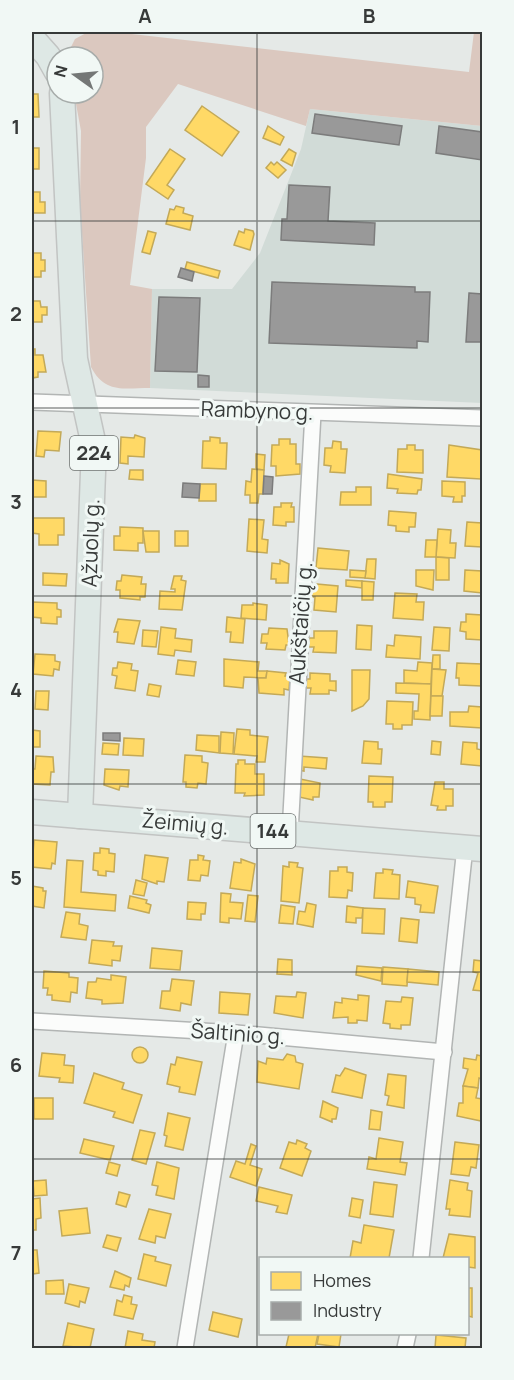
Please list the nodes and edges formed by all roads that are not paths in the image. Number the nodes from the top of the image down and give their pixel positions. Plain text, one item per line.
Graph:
1 (34, 43) edge
2 (45, 57) edge
3 (62, 105) edge
4 (32, 402) edge
5 (85, 406) junction
6 (313, 413) junction
7 (483, 418) edge
8 (32, 812) edge
9 (80, 816) junction
10 (290, 833) junction
11 (474, 848) edge
12 (32, 1021) edge
13 (236, 1033) junction
14 (444, 1052) junction
15 (421, 1257) edge
16 (185, 1348) edge

1 - 2 main road
3 - 5 main road, Ąžuolų g. / 224
4 - 5 street, Rambyno g.
5 - 6 street, Rambyno g.
5 - 9 main road, Ąžuolų g. / 224
6 - 7 street, Rambyno g.
6 - 10 street, Aukštaičių g.
8 - 9 main road, Žeimių g. / 144
9 - 10 main road, Žeimių g. / 144
10 - 11 main road, Žeimių g. / 144
11 - 14 street
12 - 13 street, Šaltinio g.
13 - 14 street, Šaltinio g.
13 - 16 street
14 - 15 street

